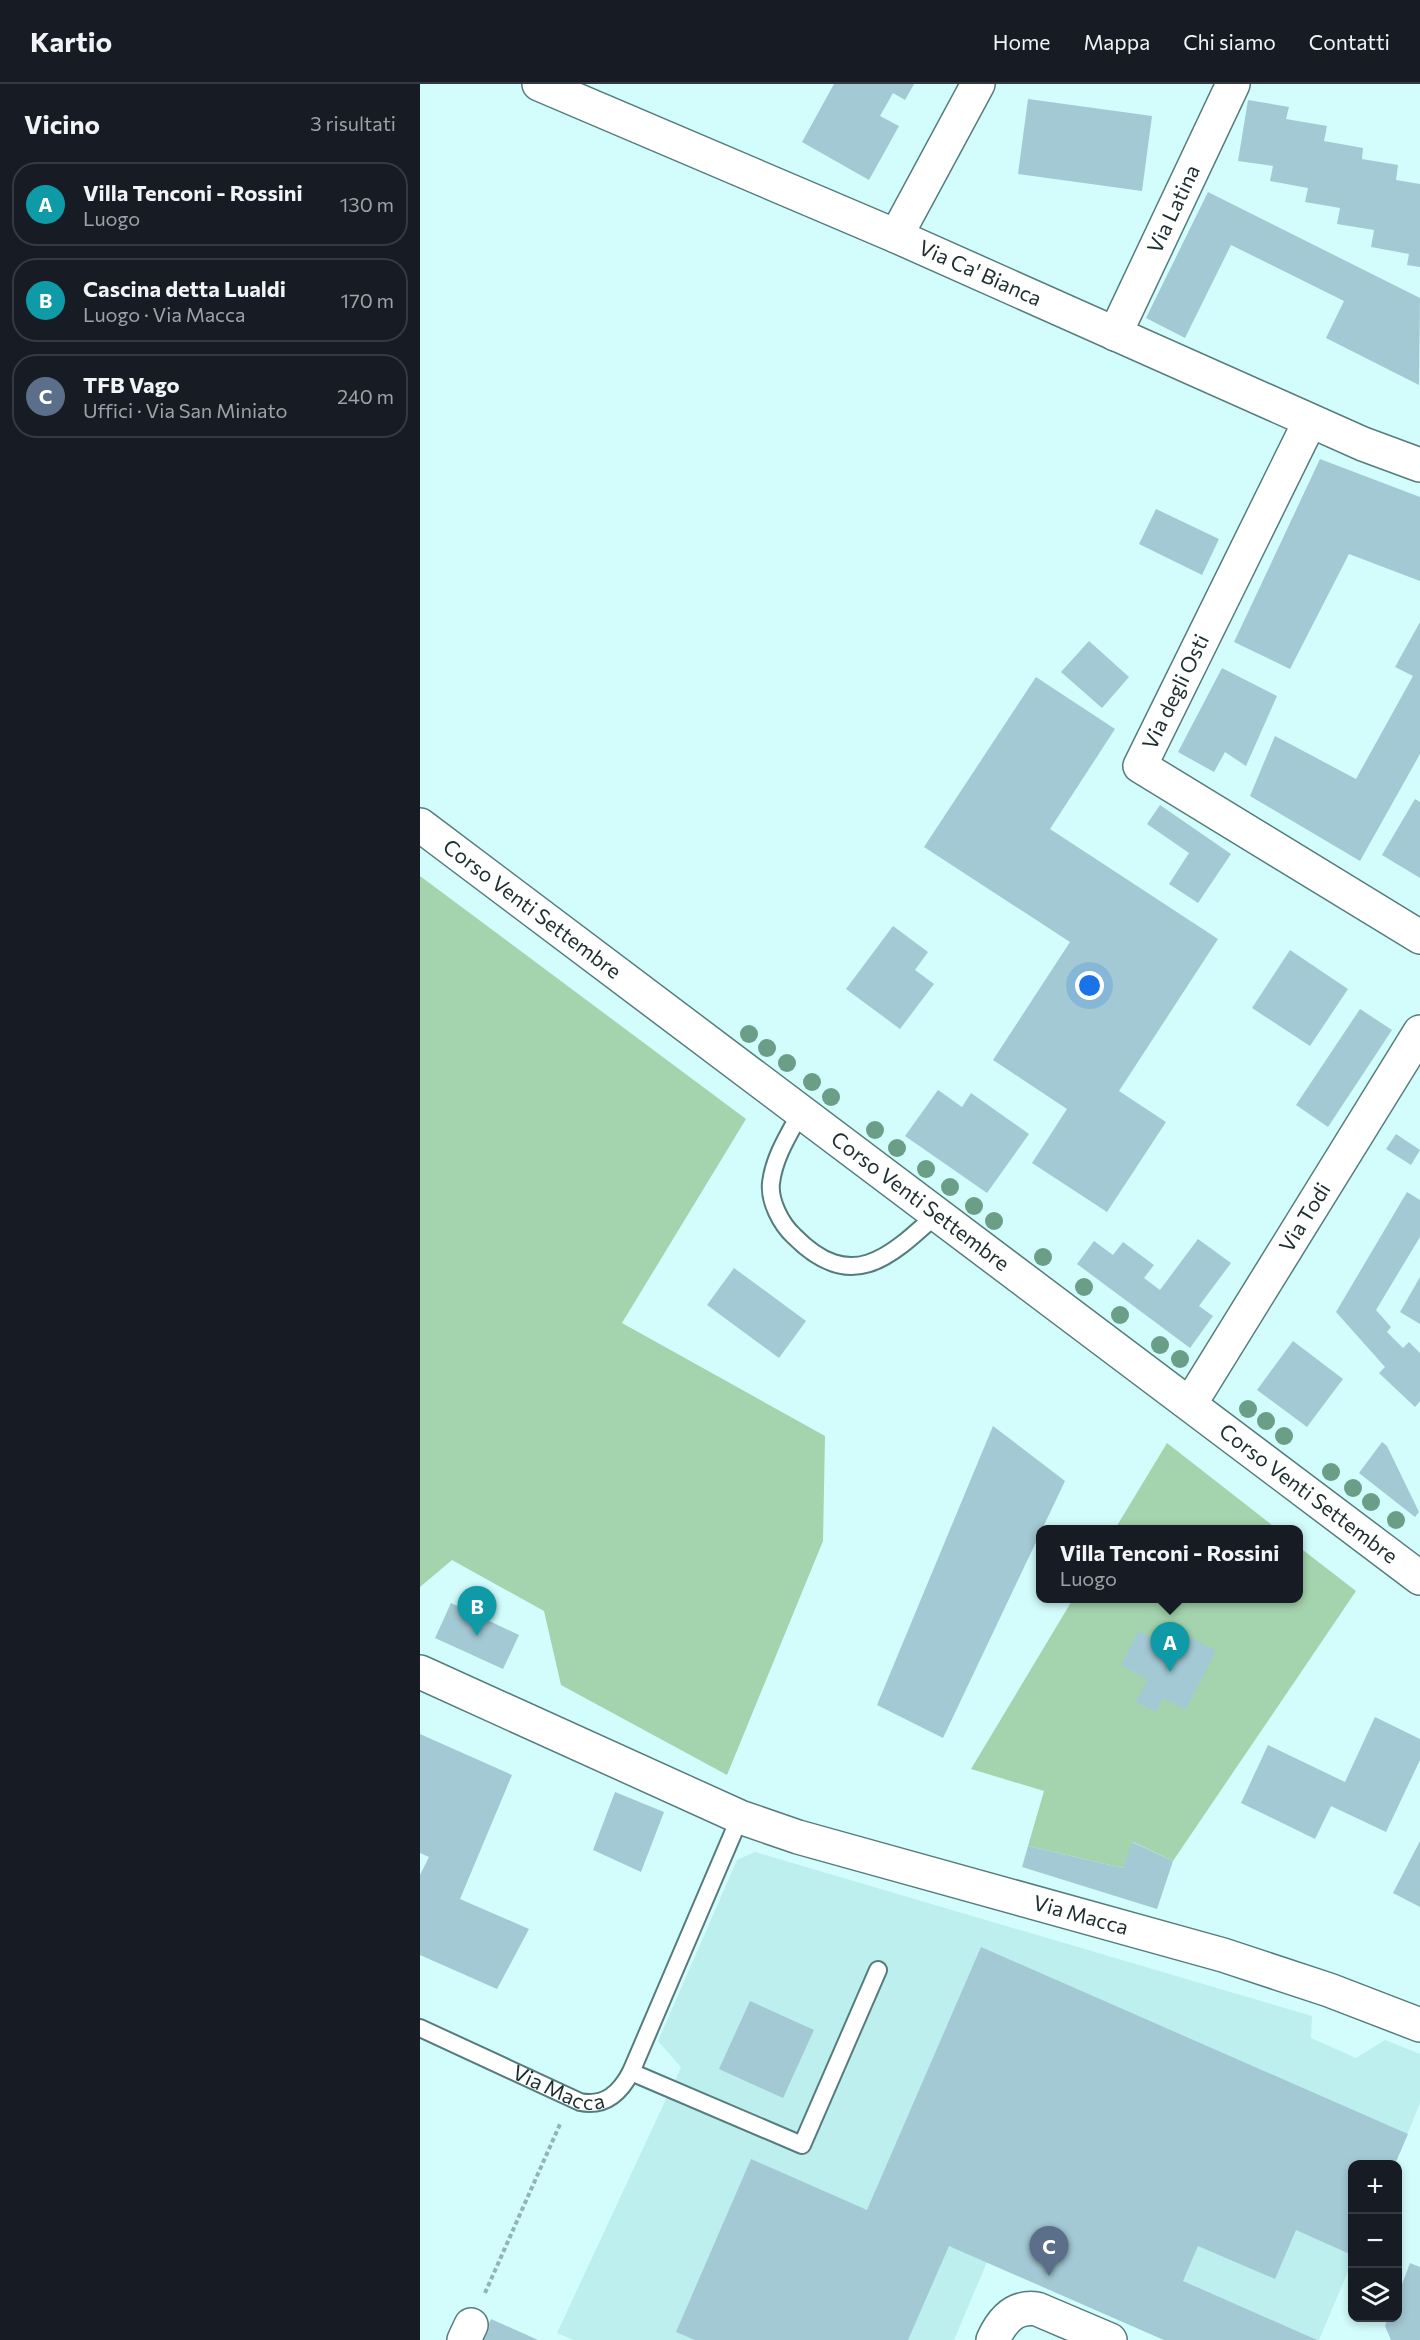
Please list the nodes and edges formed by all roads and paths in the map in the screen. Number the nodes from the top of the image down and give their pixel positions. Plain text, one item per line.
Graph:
1 (539, 84) edge
2 (978, 84) edge
3 (1233, 84) edge
4 (896, 236) junction
5 (1115, 334) junction
6 (1310, 421) junction
7 (1420, 465) edge
8 (420, 825) edge
9 (1420, 938) edge
10 (1420, 1032) edge
11 (801, 1112) junction
12 (936, 1214) junction
13 (1190, 1404) junction
14 (1420, 1578) edge
15 (420, 1672) edge
16 (740, 1817) junction
17 (878, 1970) dead end
18 (1420, 2025) edge
19 (420, 2028) edge
20 (631, 2072) junction
21 (561, 2121) dead end
22 (467, 2333) edge
23 (993, 2340) edge
24 (1110, 2340) edge

1 - 4 street, Via Ca' Bianca
2 - 4 street
3 - 5 street, Via Latina
4 - 5 street, Via Ca' Bianca
5 - 6 street, Via Ca' Bianca
6 - 7 street, Via Ca' Bianca
6 - 9 street, Via degli Osti
8 - 11 street, Corso Venti Settembre
10 - 13 street, Via Todi
11 - 12 street, Corso Venti Settembre
11 - 12 lane
12 - 13 street, Corso Venti Settembre
13 - 14 street, Corso Venti Settembre
15 - 16 street, Via Macca
16 - 18 street, Via Macca
16 - 20 lane, Via Macca
17 - 20 lane
19 - 20 lane, Via Macca
21 - 22 path
23 - 24 street

